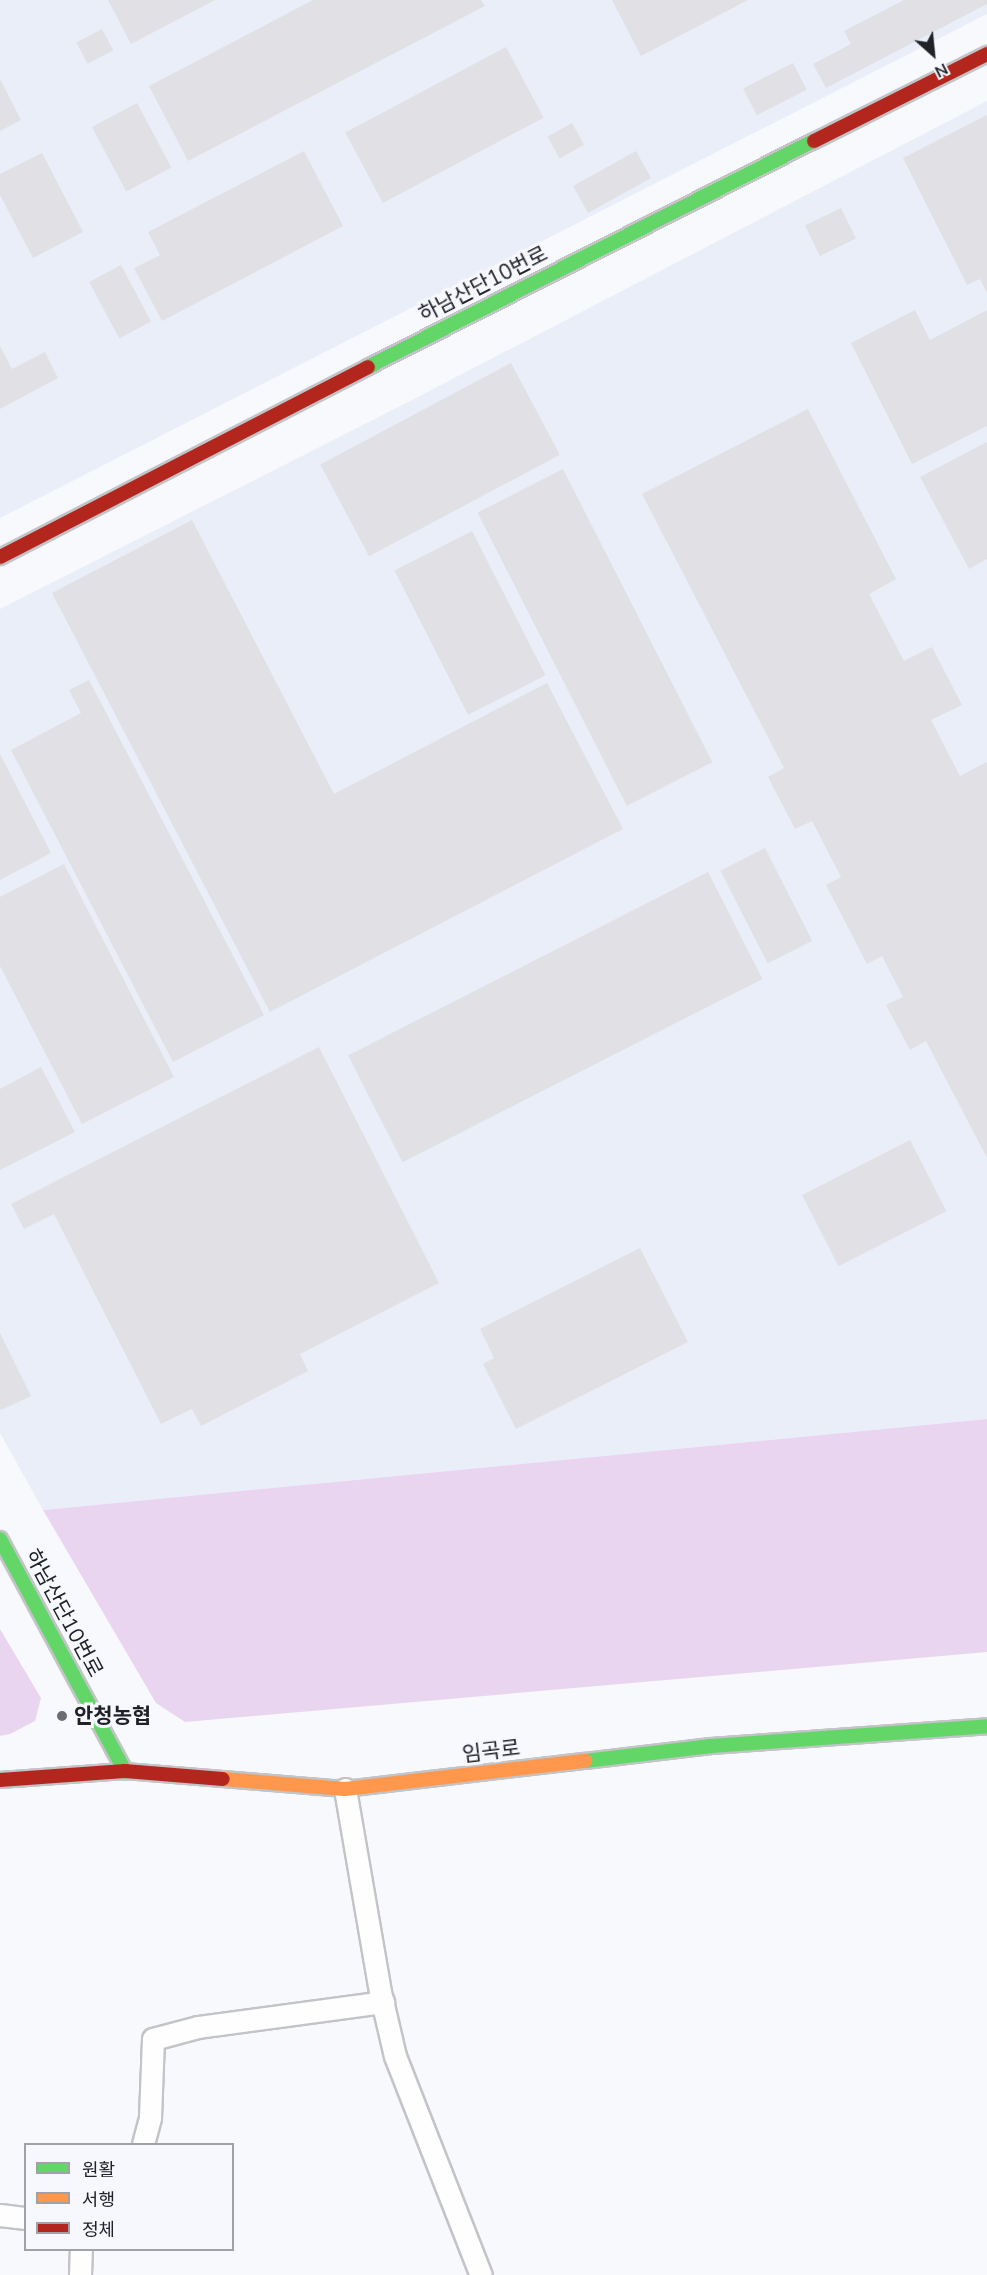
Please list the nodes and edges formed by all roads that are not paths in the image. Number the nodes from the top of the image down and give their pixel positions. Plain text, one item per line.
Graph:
1 (987, 54) edge
2 (0, 557) edge
3 (0, 1539) edge
4 (987, 1726) edge
5 (124, 1770) junction
6 (0, 1780) edge
7 (345, 1789) junction
8 (382, 2002) junction
9 (144, 2143) edge
10 (0, 2215) edge
11 (24, 2217) edge
12 (81, 2251) edge
13 (80, 2275) edge
14 (481, 2275) edge

1 - 2 street, 하남산단10번로
3 - 5 street, 하남산단10번로
4 - 7 street, 임곡로
5 - 6 street, 임곡로
5 - 7 street, 임곡로
7 - 8 lane
8 - 9 lane
8 - 14 lane
10 - 11 lane
12 - 13 lane

